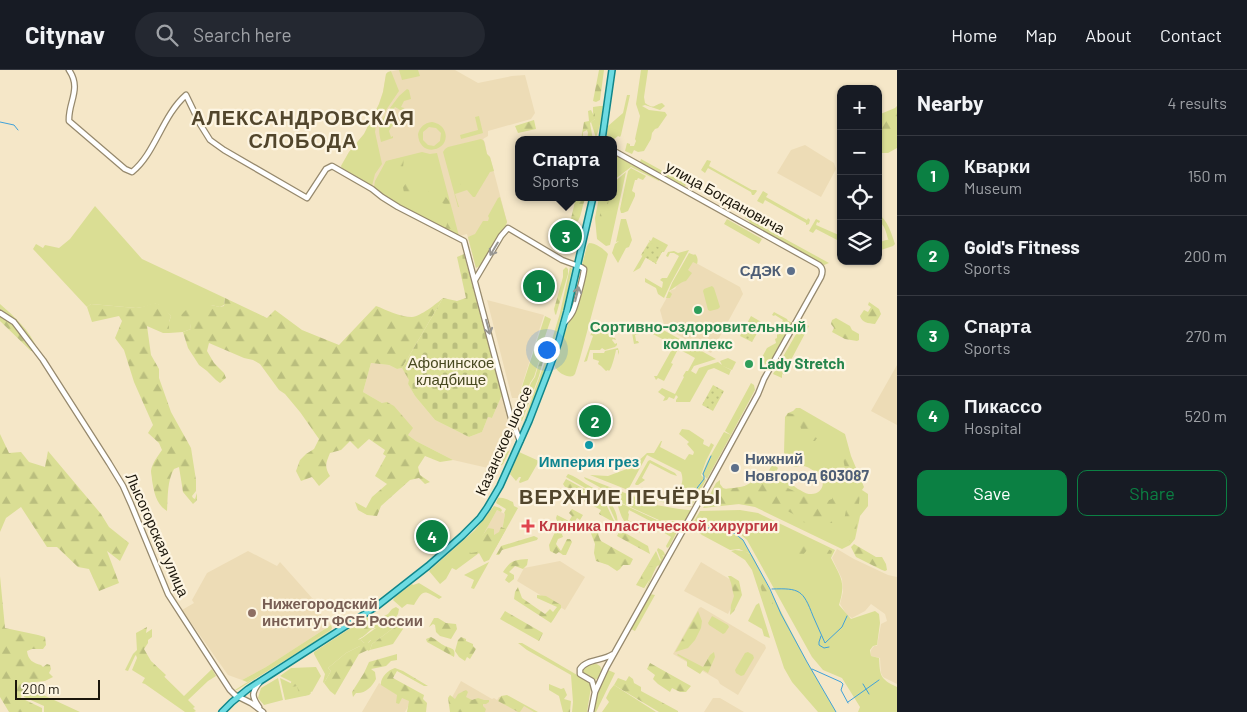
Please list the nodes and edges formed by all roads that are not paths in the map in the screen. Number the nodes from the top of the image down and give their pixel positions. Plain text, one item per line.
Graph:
1 (69, 70) edge
2 (612, 70) edge
3 (603, 136) edge
4 (617, 153) edge
5 (591, 201) edge
6 (578, 266) junction
7 (472, 269) junction
8 (481, 270) junction
9 (475, 280) junction
10 (0, 313) edge
11 (520, 440) junction
12 (614, 654) junction
13 (595, 661) junction
14 (604, 672) junction
15 (600, 679) junction
16 (261, 680) junction
17 (592, 681) junction
18 (595, 692) junction
19 (238, 696) junction
20 (227, 706) junction
21 (262, 711) edge
22 (222, 712) edge
23 (591, 712) edge

1 - 7 street
2 - 3 main road
4 - 12 street, улица Богдановича
5 - 6 main road, Казанское шоссе
6 -> 8 street
6 - 11 main road, Казанское шоссе
7 - 8 street
7 - 9 street
8 - 9 street
9 -> 11 street
10 - 19 street, Лысогорская улица
11 - 16 main road, Казанское шоссе
12 - 13 street
12 - 14 street
13 - 14 street
13 - 17 street
14 - 15 street
15 - 17 street
15 - 18 street
16 - 19 main road, Казанское шоссе
16 - 21 street
17 - 18 street
18 - 23 street
19 - 20 main road, Казанское шоссе
19 - 21 street, Лысогорская улица
20 - 21 street
20 - 22 main road, Казанское шоссе

